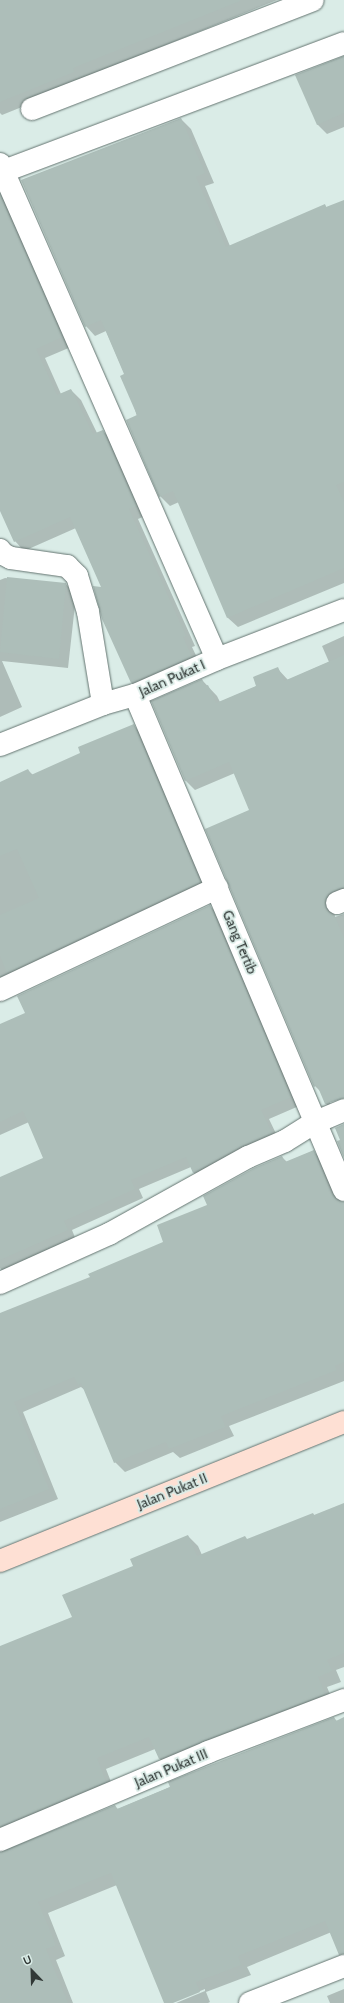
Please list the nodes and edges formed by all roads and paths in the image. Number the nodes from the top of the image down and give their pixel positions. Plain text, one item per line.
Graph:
1 (313, 0) edge
2 (344, 43) edge
3 (32, 109) dead end
4 (2, 167) edge
5 (0, 550) edge
6 (344, 610) edge
7 (217, 658) junction
8 (135, 695) junction
9 (103, 704) junction
10 (0, 745) edge
11 (217, 888) junction
12 (0, 990) edge
13 (344, 1110) edge
14 (316, 1122) junction
15 (344, 1190) edge
16 (0, 1283) edge
17 (344, 1422) edge
18 (0, 1560) edge
19 (344, 1700) edge
20 (0, 1840) edge
21 (344, 1966) edge
22 (250, 2003) edge

1 - 3 street
2 - 4 street
4 - 7 street
5 - 9 street
6 - 7 street, Jalan Pukat I
7 - 8 street, Jalan Pukat I
8 - 9 street, Jalan Pukat I
8 - 11 street, Gang Tertib
9 - 10 street, Jalan Pukat I
11 - 12 street
11 - 14 street, Gang Tertib
13 - 14 street
14 - 15 street, Gang Tertib
14 - 16 street
17 - 18 street, Jalan Pukat II
19 - 20 street, Jalan Pukat III
21 - 22 street

